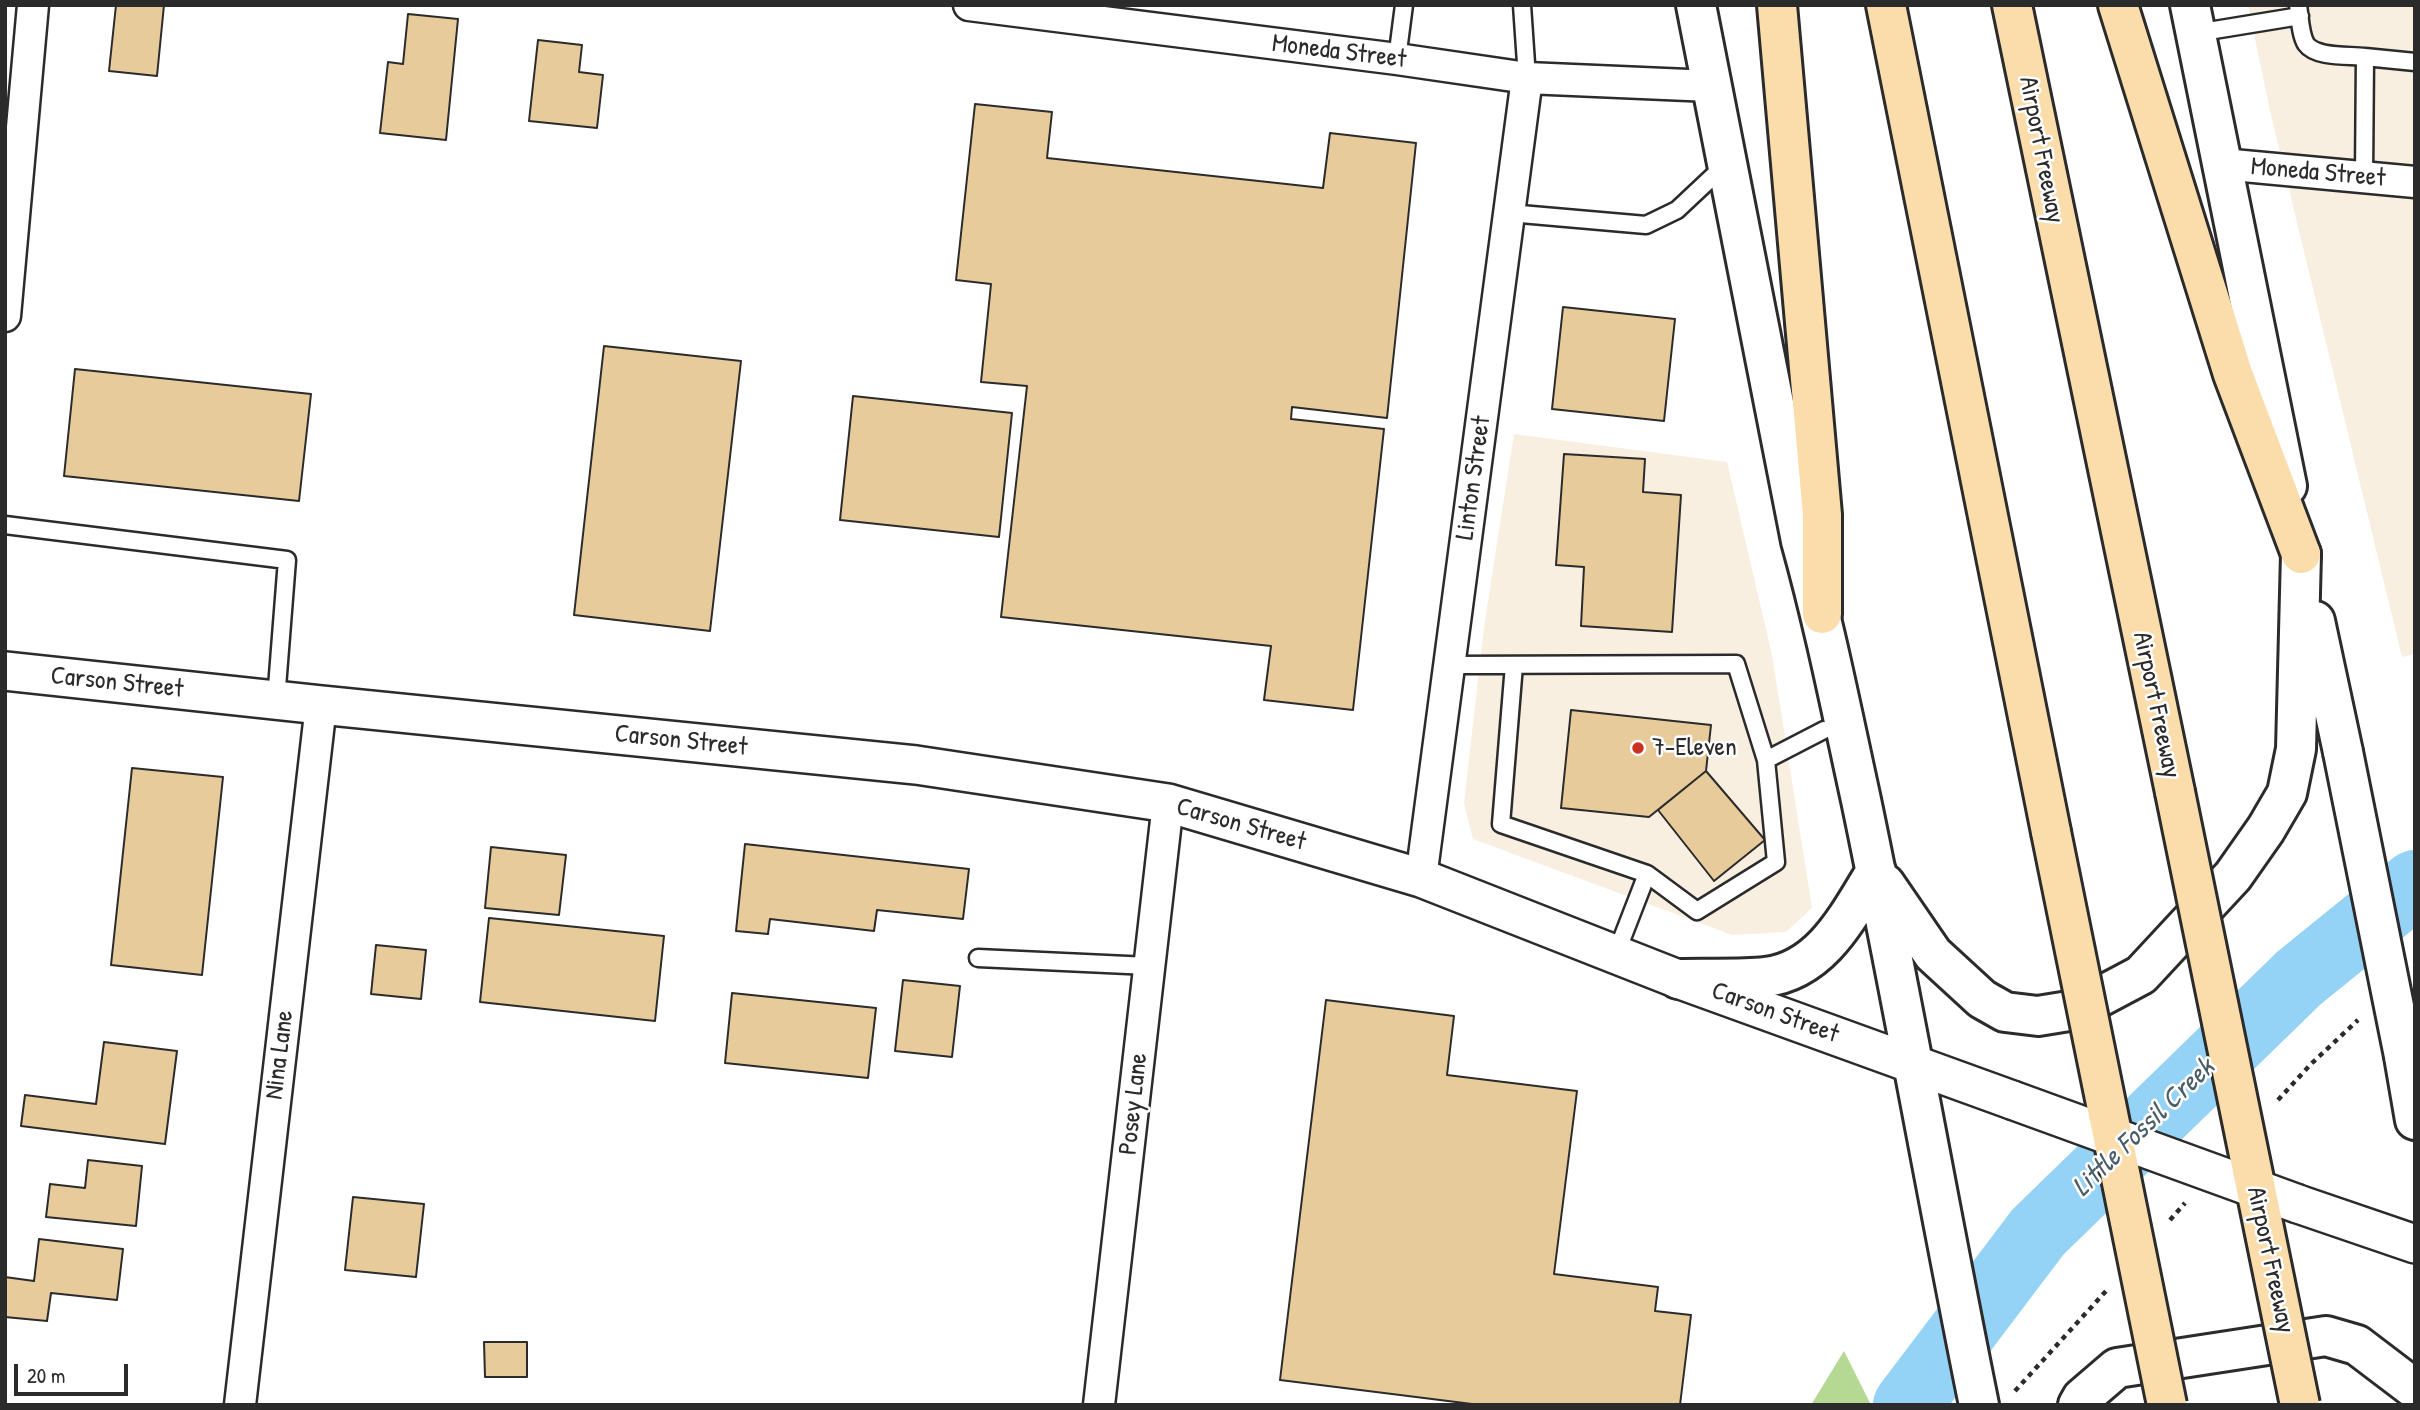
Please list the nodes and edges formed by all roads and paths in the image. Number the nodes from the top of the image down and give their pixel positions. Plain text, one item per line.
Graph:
1 (33, 5) edge
2 (969, 5) edge
3 (1404, 5) edge
4 (1522, 5) edge
5 (1696, 5) edge
6 (1777, 5) edge
7 (1886, 5) edge
8 (2012, 5) edge
9 (2118, 5) edge
10 (2299, 10) edge
11 (2193, 19) edge
12 (2365, 57) junction
13 (1398, 59) junction
14 (2415, 62) edge
15 (1527, 78) junction
16 (1711, 86) junction
17 (1726, 164) junction
18 (2222, 164) junction
19 (2364, 177) junction
20 (2415, 182) edge
21 (1510, 213) junction
22 (5, 316) edge
23 (5, 525) edge
24 (2301, 554) junction
25 (1822, 614) junction
26 (1514, 665) junction
27 (1449, 666) junction
28 (5, 671) edge
29 (276, 700) junction
30 (321, 705) junction
31 (1824, 730) dead end
32 (1766, 760) junction
33 (1168, 803) junction
34 (1876, 871) junction
35 (1647, 874) junction
36 (1421, 878) junction
37 (1616, 954) junction
38 (978, 958) dead end
39 (1149, 966) junction
40 (1678, 979) junction
41 (1913, 1063) junction
42 (2415, 1120) edge
43 (2415, 1244) edge
44 (2415, 1389) edge
45 (240, 1405) edge
46 (1099, 1405) edge
47 (1979, 1405) edge
48 (2078, 1405) edge
49 (2166, 1405) edge
50 (2300, 1405) edge

1 - 22 street
2 - 13 street, Moneda Street
3 - 13 lane
4 - 15 lane
5 - 16 main road
6 - 25 highway
7 - 49 highway, bridge
8 - 50 highway, Airport Freeway, bridge
9 - 24 highway
10 - 11 lane
10 - 12 lane
11 - 18 main road
12 - 14 lane
12 - 19 lane
13 - 15 street, Moneda Street
15 - 16 street, Moneda Street
15 - 21 street, Linton Street
16 - 17 main road
17 - 21 lane
17 - 25 main road
18 - 19 street, Moneda Street
18 - 24 main road
19 - 20 street, Moneda Street
21 - 27 street, Linton Street
23 - 29 lane
24 - 34 main road
24 - 42 main road, bridge
25 - 34 main road
26 - 27 lane
26 - 32 lane
26 - 35 lane
27 - 36 street, Linton Street
28 - 29 street, Carson Street
29 - 30 street, Carson Street
30 - 33 street, Carson Street
30 - 45 street, Nina Lane
31 - 32 lane
32 - 35 lane
33 - 36 street, Carson Street
33 - 39 street, Posey Lane
34 - 40 main road
34 - 41 main road
35 - 37 lane
36 - 37 street, Carson Street
37 - 40 street, Carson Street
38 - 39 lane
39 - 46 street, Posey Lane
40 - 41 street, Carson Street
41 - 43 street, Carson Street, bridge
41 - 47 main road
44 - 48 main road

